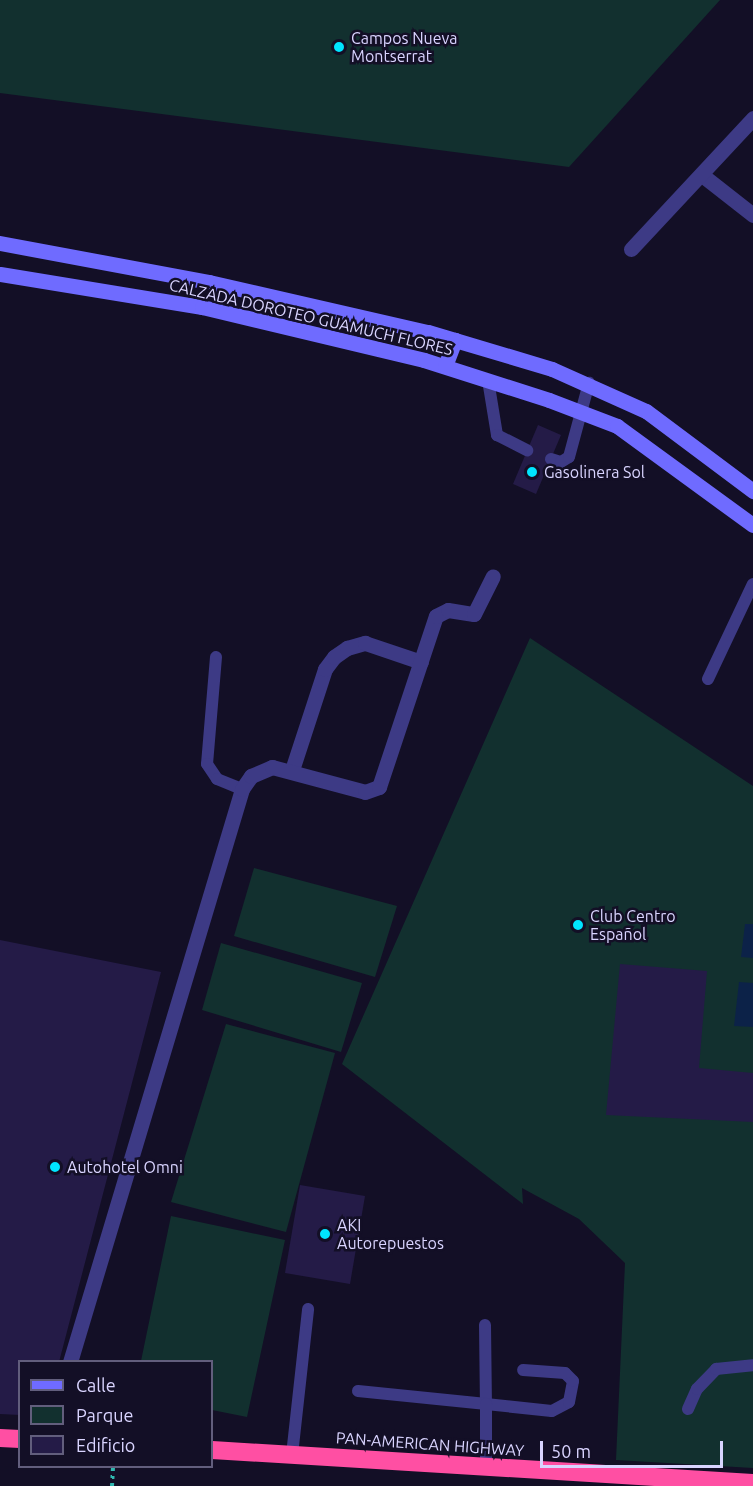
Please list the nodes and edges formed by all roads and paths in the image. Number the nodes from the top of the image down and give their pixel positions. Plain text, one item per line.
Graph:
1 (753, 118) edge
2 (702, 175) junction
3 (753, 215) edge
4 (0, 243) edge
5 (631, 249) dead end
6 (0, 274) edge
7 (455, 340) junction
8 (445, 366) junction
9 (488, 380) junction
10 (589, 383) junction
11 (581, 411) junction
12 (527, 450) dead end
13 (550, 459) dead end
14 (753, 491) edge
15 (753, 525) edge
16 (493, 576) dead end
17 (753, 584) edge
18 (216, 657) dead end
19 (421, 662) junction
20 (708, 679) dead end
21 (292, 770) junction
22 (243, 789) junction
23 (308, 1309) dead end
24 (485, 1325) dead end
25 (71, 1360) edge
26 (753, 1365) edge
27 (523, 1370) dead end
28 (358, 1391) dead end
29 (486, 1404) junction
30 (688, 1409) dead end
31 (0, 1438) edge
32 (18, 1439) edge
33 (213, 1450) edge
34 (292, 1455) junction
35 (486, 1467) junction
36 (113, 1468) edge
37 (753, 1483) edge
38 (112, 1486) edge

1 - 2 street
2 - 3 street
2 - 5 street
4 - 7 main road, CALZADA DOROTEO GUAMUCH FLORES
6 - 8 main road, CALZADA DOROTEO GUAMUCH FLORES
7 - 8 main road
7 - 10 main road, CALZADA DOROTEO GUAMUCH FLORES
8 - 9 main road, CALZADA DOROTEO GUAMUCH FLORES
9 - 11 main road, CALZADA DOROTEO GUAMUCH FLORES
9 - 12 lane
10 - 11 lane
10 - 14 main road, CALZADA DOROTEO GUAMUCH FLORES
11 - 13 lane
11 - 15 main road, CALZADA DOROTEO GUAMUCH FLORES
16 - 19 street
17 - 20 lane
18 - 22 lane
19 - 21 street
19 - 21 street
21 - 22 street
22 - 25 street
23 - 34 lane
24 - 29 lane
26 - 30 lane
27 - 29 lane
28 - 29 lane
29 - 35 lane
31 - 32 highway
33 - 34 highway, PAN-AMERICAN HIGHWAY
34 - 35 highway, PAN-AMERICAN HIGHWAY
35 - 37 highway, PAN-AMERICAN HIGHWAY
36 - 38 path

